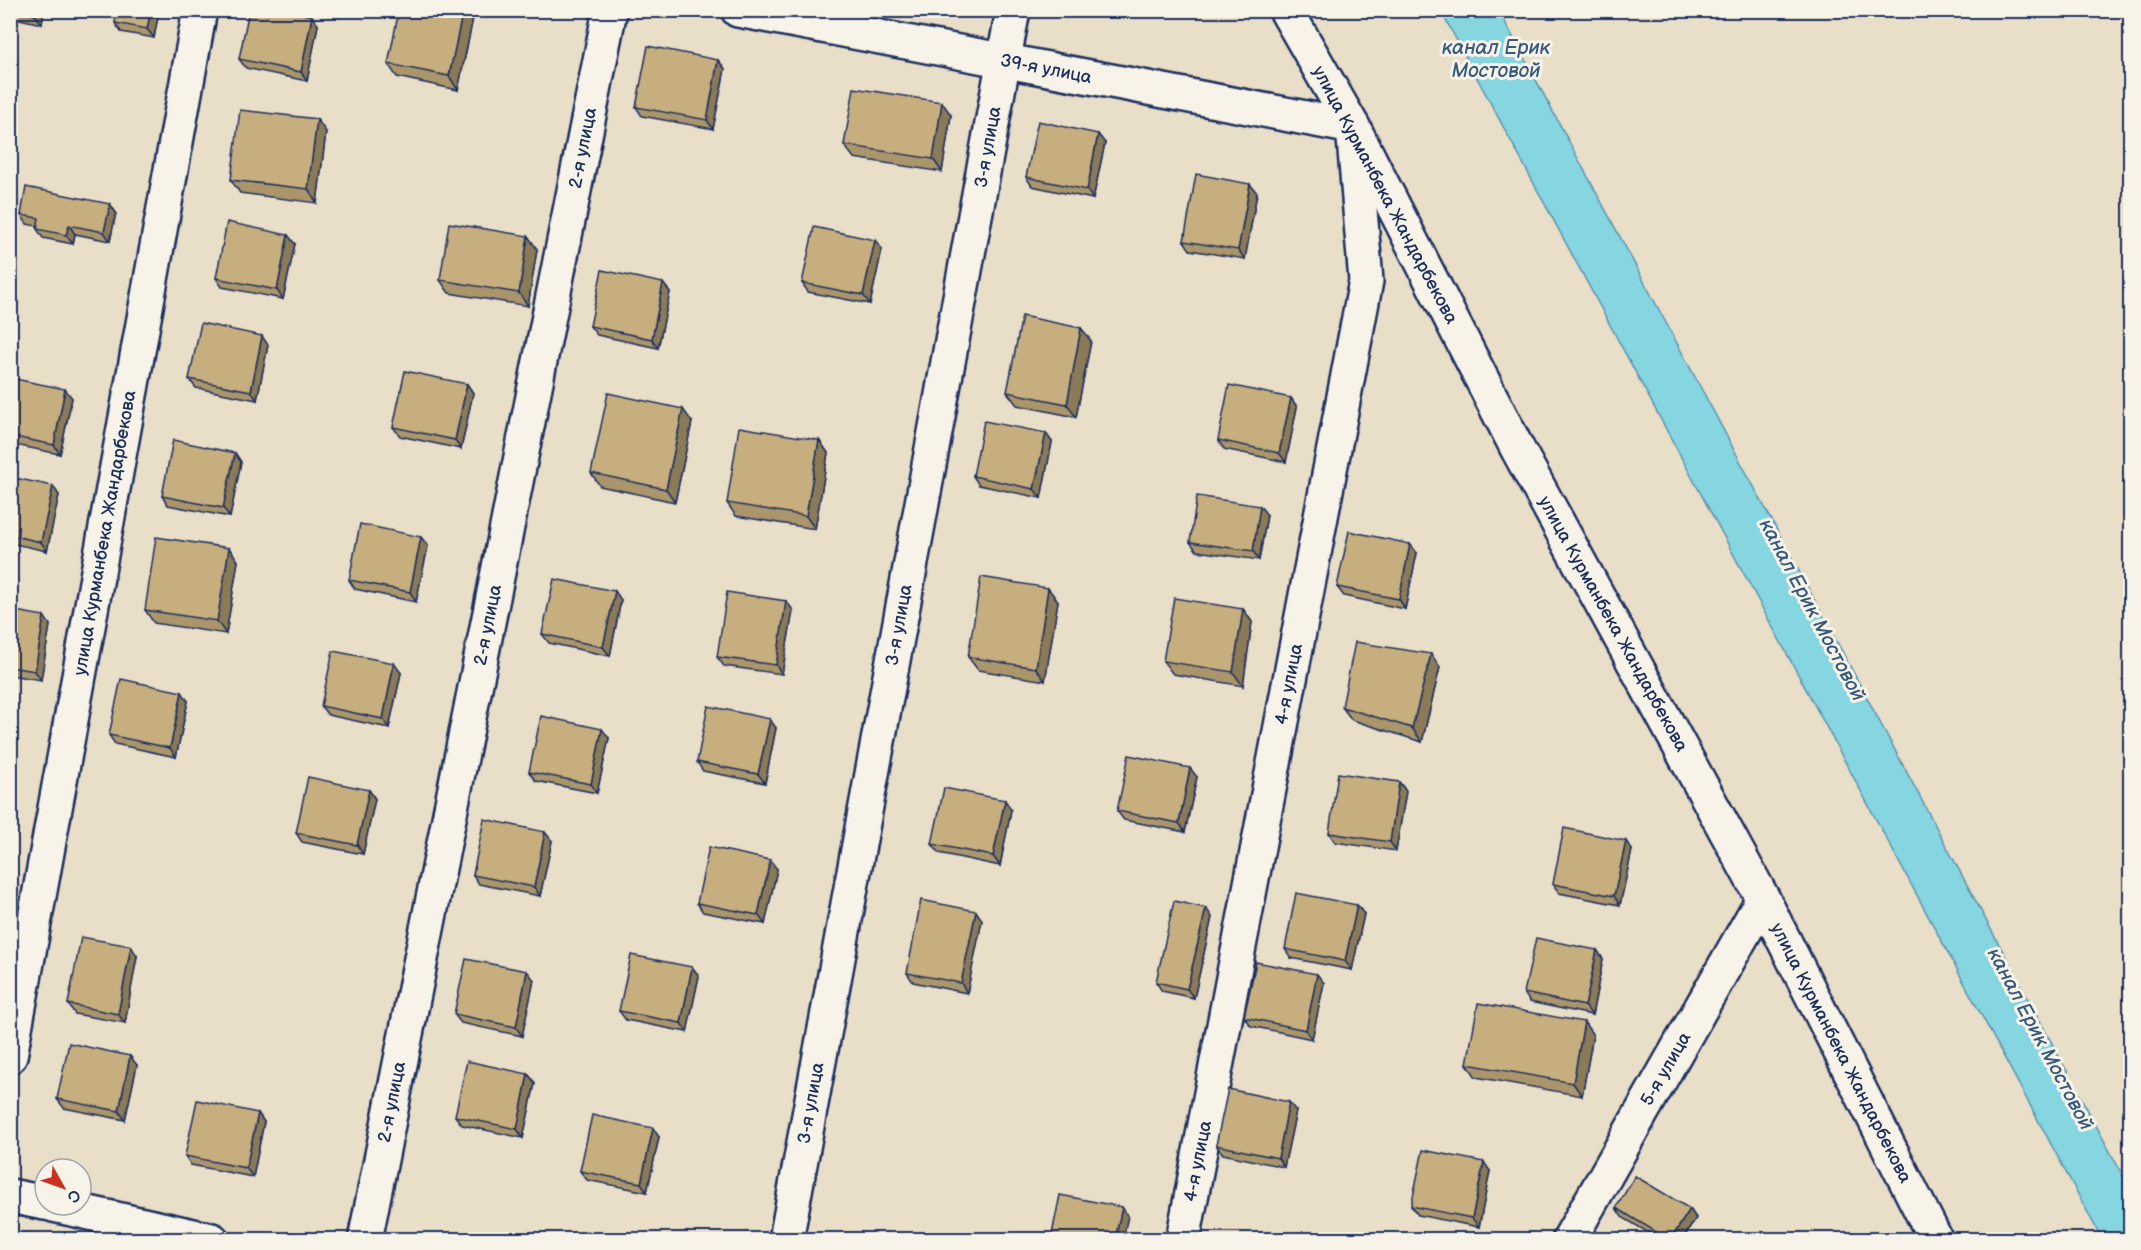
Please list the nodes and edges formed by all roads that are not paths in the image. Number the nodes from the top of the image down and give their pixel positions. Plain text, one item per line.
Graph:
1 (200, 10) edge
2 (610, 10) edge
3 (738, 10) edge
4 (1013, 10) edge
5 (1286, 10) edge
6 (1004, 61) junction
7 (1353, 127) junction
8 (1763, 899) junction
9 (10, 1056) edge
10 (10, 1196) edge
11 (33, 1201) edge
12 (93, 1214) edge
13 (212, 1239) edge
14 (365, 1239) edge
15 (786, 1239) edge
16 (1183, 1239) edge
17 (1569, 1239) edge
18 (1936, 1239) edge

1 - 9 street, улица Курманбека Жандарбекова
2 - 14 street, 2-я улица
3 - 6 street, 39-я улица
4 - 6 street, 3-я улица
5 - 7 street, улица Курманбека Жандарбекова
6 - 7 street, 39-я улица
6 - 15 street, 3-я улица
7 - 8 street, улица Курманбека Жандарбекова
7 - 16 street, 4-я улица
8 - 17 street, 5-я улица
8 - 18 street, улица Курманбека Жандарбекова
10 - 11 street
12 - 13 street

